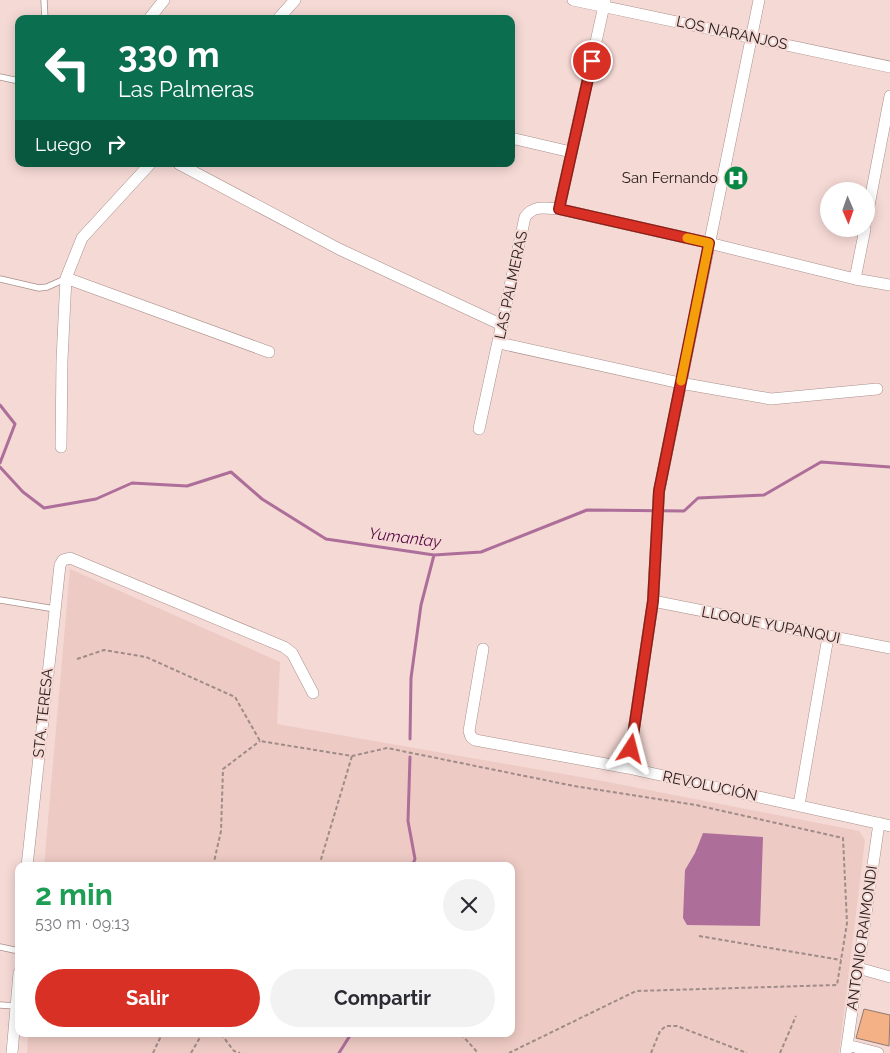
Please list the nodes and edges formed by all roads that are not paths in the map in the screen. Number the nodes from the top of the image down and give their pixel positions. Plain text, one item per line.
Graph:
1 (44, 0) edge
2 (164, 0) edge
3 (295, 0) edge
4 (573, 0) edge
5 (759, 0) edge
6 (605, 3) edge
7 (45, 15) edge
8 (152, 15) edge
9 (282, 15) edge
10 (752, 37) junction
11 (890, 67) edge
12 (0, 77) edge
13 (15, 80) edge
14 (890, 96) edge
15 (515, 139) edge
16 (571, 152) junction
17 (147, 167) edge
18 (185, 167) edge
19 (873, 182) edge
20 (559, 209) junction
21 (863, 238) edge
22 (709, 243) junction
23 (66, 278) junction
24 (0, 279) edge
25 (855, 279) junction
26 (890, 285) edge
27 (502, 325) junction
28 (499, 342) junction
29 (270, 352) dead end
30 (680, 383) junction
31 (877, 389) dead end
32 (479, 429) dead end
33 (61, 447) dead end
34 (0, 600) edge
35 (653, 601) junction
36 (55, 610) junction
37 (828, 637) junction
38 (890, 648) edge
39 (483, 649) dead end
40 (313, 693) dead end
41 (628, 768) junction
42 (799, 805) junction
43 (885, 824) edge
44 (27, 862) edge
45 (0, 947) edge
46 (15, 950) edge
47 (858, 968) junction
48 (890, 977) edge
49 (0, 1005) edge
50 (15, 1006) edge
51 (15, 1018) edge
52 (846, 1049) edge
53 (12, 1053) edge
54 (878, 1053) edge

1 - 7 lane
2 - 8 street
3 - 9 street
4 - 6 street, LOS NARANJOS
5 - 10 street
6 - 10 street, LOS NARANJOS
6 - 16 street
10 - 11 street, LOS NARANJOS
10 - 22 street
12 - 13 lane
14 - 19 street
15 - 16 street
16 - 20 street
17 - 23 street
18 - 27 street
20 - 22 street, LAS PALMERAS
20 - 27 street, LAS PALMERAS
21 - 25 street
22 - 25 street, LAS PALMERAS
22 - 30 street
23 - 24 lane
23 - 29 street
23 - 33 street
25 - 26 street, LAS PALMERAS
27 - 28 street, LAS PALMERAS
28 - 30 street
28 - 32 street, LAS PALMERAS
30 - 31 street
30 - 35 street
34 - 36 lane
35 - 37 street, LLOQUE YUPANQUI
35 - 41 street
36 - 40 street, STA. TERESA
36 - 44 street, STA. TERESA
37 - 38 street, LLOQUE YUPANQUI
37 - 42 street
39 - 41 street, REVOLUCIÓN
41 - 42 street, REVOLUCIÓN
42 - 43 street, REVOLUCIÓN
43 - 47 street, ANTONIO RAIMONDI
45 - 46 lane
47 - 48 street
47 - 52 street, ANTONIO RAIMONDI
49 - 50 lane
51 - 53 street
52 - 54 street

